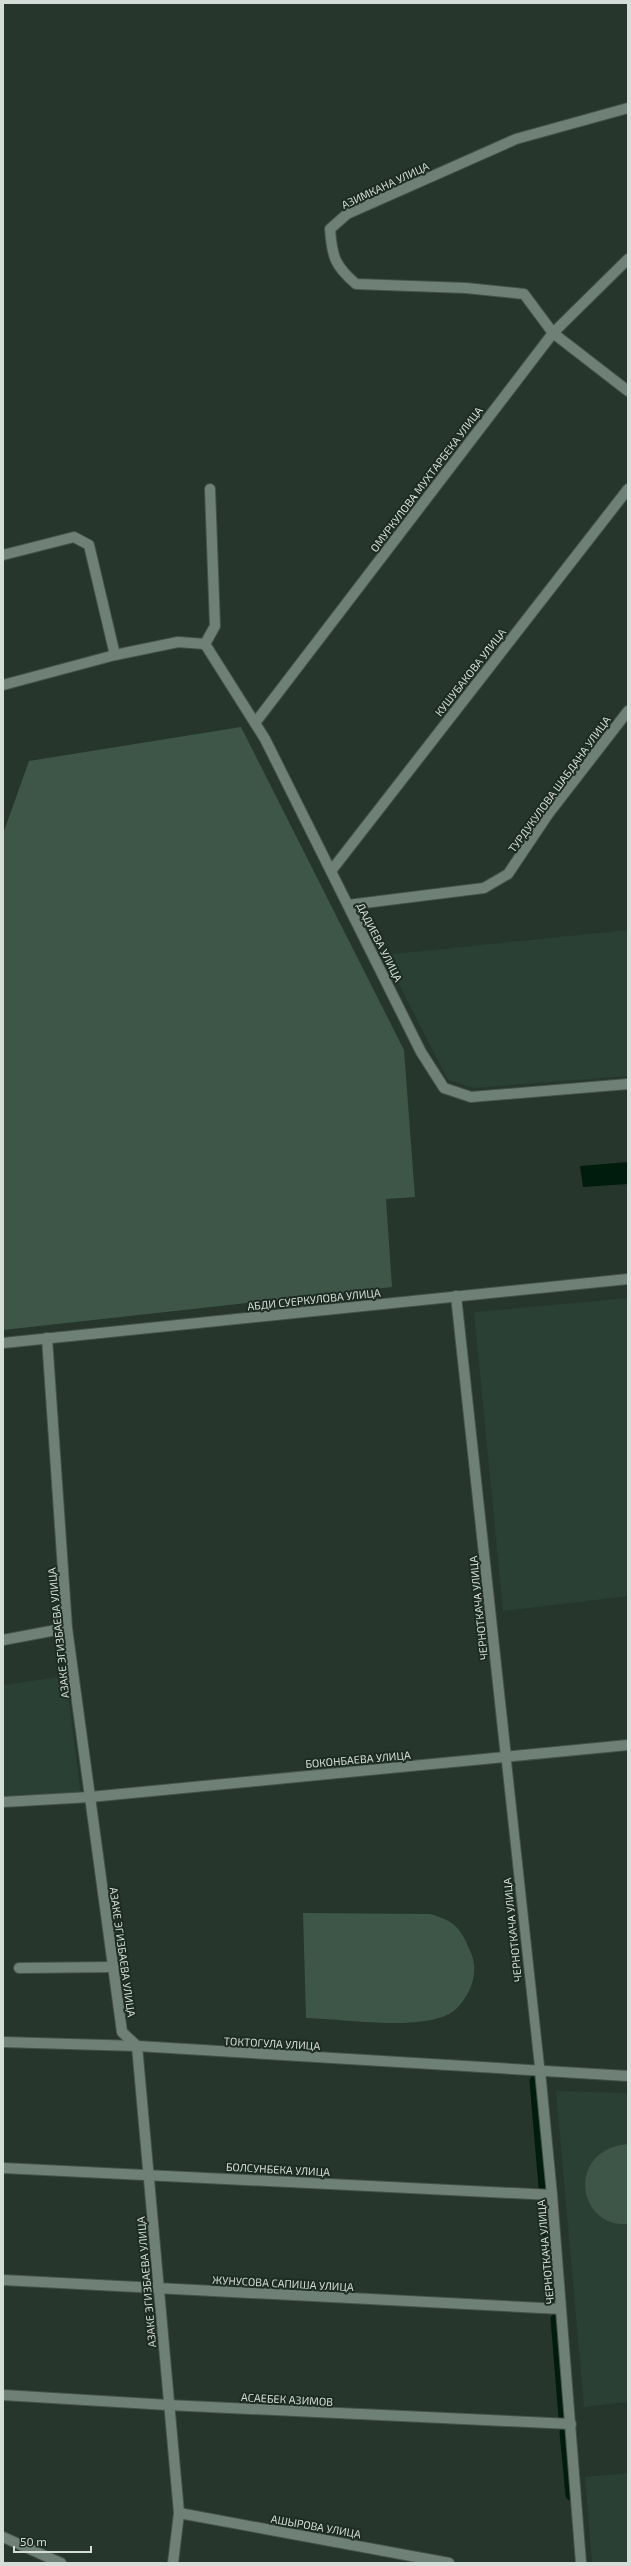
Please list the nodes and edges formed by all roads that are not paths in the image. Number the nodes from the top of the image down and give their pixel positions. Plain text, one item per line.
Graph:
1 (628, 108) edge
2 (628, 259) edge
3 (553, 333) junction
4 (628, 391) edge
5 (628, 489) edge
6 (210, 490) dead end
7 (3, 555) edge
8 (206, 644) junction
9 (115, 655) junction
10 (3, 685) edge
11 (628, 710) edge
12 (255, 723) junction
13 (331, 871) junction
14 (348, 905) junction
15 (628, 1084) edge
16 (628, 1279) edge
17 (456, 1296) junction
18 (47, 1338) junction
19 (3, 1343) edge
20 (67, 1628) junction
21 (3, 1640) edge
22 (628, 1745) edge
23 (506, 1757) junction
24 (90, 1797) junction
25 (3, 1802) edge
26 (114, 1967) junction
27 (19, 1968) dead end
28 (3, 2042) edge
29 (137, 2046) junction
30 (540, 2071) junction
31 (628, 2076) edge
32 (3, 2168) edge
33 (148, 2174) junction
34 (552, 2195) junction
35 (3, 2280) edge
36 (158, 2289) junction
37 (561, 2309) junction
38 (3, 2395) edge
39 (168, 2405) junction
40 (571, 2424) junction
41 (179, 2513) junction
42 (3, 2537) edge
43 (61, 2563) edge
44 (173, 2563) edge
45 (449, 2563) edge
46 (581, 2563) edge

1 - 3 street, АЗИМКАНА УЛИЦА
2 - 3 street, ОМУРКУЛОВА МУХТАРБЕКА УЛИЦА
3 - 4 street
3 - 12 street, ОМУРКУЛОВА МУХТАРБЕКА УЛИЦА
5 - 13 street, КУШУБАКОВА УЛИЦА
6 - 8 street
7 - 9 street
8 - 9 street
8 - 12 street, ДАДИЕВА УЛИЦА
9 - 10 street
11 - 14 street, ТУРДУКУЛОВА ШАБДАНА УЛИЦА
12 - 13 street, ДАДИЕВА УЛИЦА
13 - 14 street, ДАДИЕВА УЛИЦА
14 - 15 street, ДАДИЕВА УЛИЦА
16 - 17 street, АБДИ СУЕРКУЛОВА УЛИЦА
17 - 18 street, АБДИ СУЕРКУЛОВА УЛИЦА
17 - 23 street, ЧЕРНОТКАЧА УЛИЦА
18 - 19 street, АБДИ СУЕРКУЛОВА УЛИЦА
18 - 20 street, АЗАКЕ ЭГИЗБАЕВА УЛИЦА
20 - 21 street
20 - 24 street, АЗАКЕ ЭГИЗБАЕВА УЛИЦА
22 - 23 street, БОКОНБАЕВА УЛИЦА
23 - 24 street, БОКОНБАЕВА УЛИЦА
23 - 30 street, ЧЕРНОТКАЧА УЛИЦА
24 - 25 street, БОКОНБАЕВА УЛИЦА
24 - 26 street, АЗАКЕ ЭГИЗБАЕВА УЛИЦА
26 - 27 street
26 - 29 street, АЗАКЕ ЭГИЗБАЕВА УЛИЦА
28 - 29 street, ТОКТОГУЛА УЛИЦА
29 - 30 street, ТОКТОГУЛА УЛИЦА
29 - 33 street, АЗАКЕ ЭГИЗБАЕВА УЛИЦА
30 - 31 street, ТОКТОГУЛА УЛИЦА
30 - 34 street, ЧЕРНОТКАЧА УЛИЦА
32 - 33 street, БОЛСУНБЕКА УЛИЦА
33 - 34 street, БОЛСУНБЕКА УЛИЦА
33 - 36 street, АЗАКЕ ЭГИЗБАЕВА УЛИЦА
34 - 37 street, ЧЕРНОТКАЧА УЛИЦА
35 - 36 street, ЖУНУСОВА САПИША УЛИЦА
36 - 37 street, ЖУНУСОВА САПИША УЛИЦА
36 - 39 street, АЗАКЕ ЭГИЗБАЕВА УЛИЦА
37 - 40 street, ЧЕРНОТКАЧА УЛИЦА
38 - 39 street, АСАЕБЕК АЗИМОВ
39 - 40 street, АСАЕБЕК АЗИМОВ
39 - 41 street, АЗАКЕ ЭГИЗБАЕВА УЛИЦА
40 - 46 street, ЧЕРНОТКАЧА УЛИЦА
41 - 44 street, АЗАКЕ ЭГИЗБАЕВА УЛИЦА
41 - 45 street, АШЫРОВА УЛИЦА
42 - 43 street

